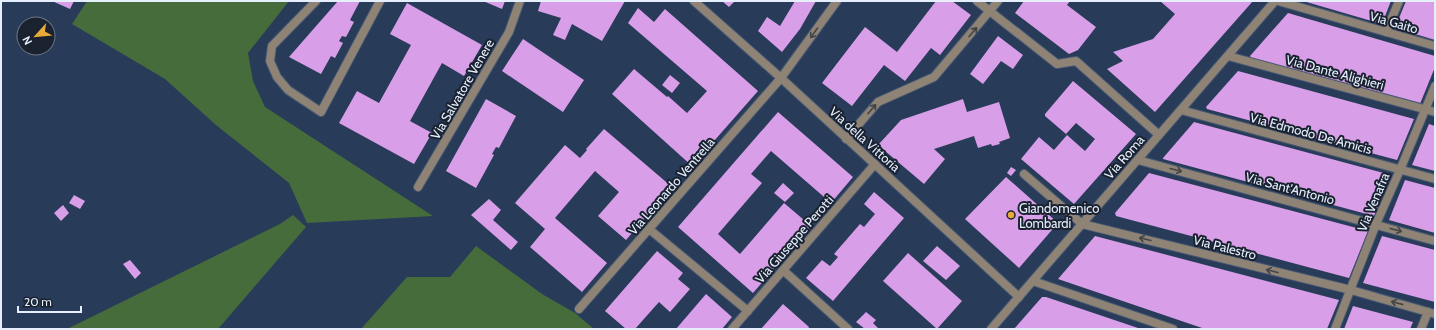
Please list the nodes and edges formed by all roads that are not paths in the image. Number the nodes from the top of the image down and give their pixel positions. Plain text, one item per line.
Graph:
1 (316, 1) edge
2 (380, 1) edge
3 (520, 1) edge
4 (694, 1) edge
5 (837, 1) edge
6 (977, 1) edge
7 (998, 1) edge
8 (1277, 1) edge
9 (1398, 1) edge
10 (991, 11) junction
11 (1386, 32) junction
12 (1435, 46) edge
13 (1228, 56) junction
14 (781, 78) junction
15 (1435, 86) edge
16 (1181, 110) junction
17 (1426, 110) junction
18 (1435, 112) edge
19 (1159, 135) junction
20 (846, 139) junction
21 (1138, 160) junction
22 (875, 164) junction
23 (1400, 170) junction
24 (1024, 174) dead end
25 (1435, 179) edge
26 (418, 187) dead end
27 (1082, 224) junction
28 (1376, 224) junction
29 (649, 229) junction
30 (1435, 240) edge
31 (783, 270) junction
32 (1032, 282) junction
33 (1351, 290) junction
34 (1019, 297) junction
35 (578, 309) dead end
36 (748, 311) junction
37 (1432, 313) edge
38 (1169, 328) edge
39 (732, 329) edge
40 (848, 329) edge
41 (991, 329) edge
42 (1335, 329) edge
43 (1421, 329) edge

1 - 2 street
3 - 26 street, Via Salvatore Venere
4 - 14 street, Via della Vittoria
5 -> 14 street, Via Leonardo Ventrella
6 - 10 street
7 - 10 street
8 - 11 street, Via Gaito
8 - 13 street, Via Roma
9 - 11 street
10 - 19 street
20 -> 10 street
11 - 12 street, Via Gaito
13 - 16 street, Via Roma
13 - 17 street, Via Dante Alighieri
14 - 20 street, Via della Vittoria
14 - 29 street, Via Leonardo Ventrella
15 - 17 street, Via Venafra
16 - 19 street, Via Roma
16 - 23 street, Via Edmodo De Amicis
17 - 18 street, Via Dante Alighieri
17 - 23 street, Via Venafra
19 - 21 street, Via Roma
20 - 22 street, Via della Vittoria
21 - 27 street, Via Roma
21 -> 28 street, Via Sant'Antonio
22 - 31 street, Via Giuseppe Perotti
22 - 34 street, Via della Vittoria
23 - 25 street, Via Edmodo De Amicis
23 - 28 street, Via Venafra
24 - 27 street, Via Palestro
27 - 32 street, Via Roma
33 -> 27 street, Via Palestro
28 -> 30 street, Via Sant'Antonio
28 - 33 street, Via Venafra
29 - 35 street, Via Leonardo Ventrella
29 - 36 street
31 - 36 street, Via Giuseppe Perotti
31 - 40 street
32 - 34 street, Via Roma
32 - 38 street
37 -> 33 street, Via Palestro
33 - 42 street, Via Venafra
34 - 41 street, Via Roma
36 - 39 street, Via Giuseppe Perotti
37 - 43 street

